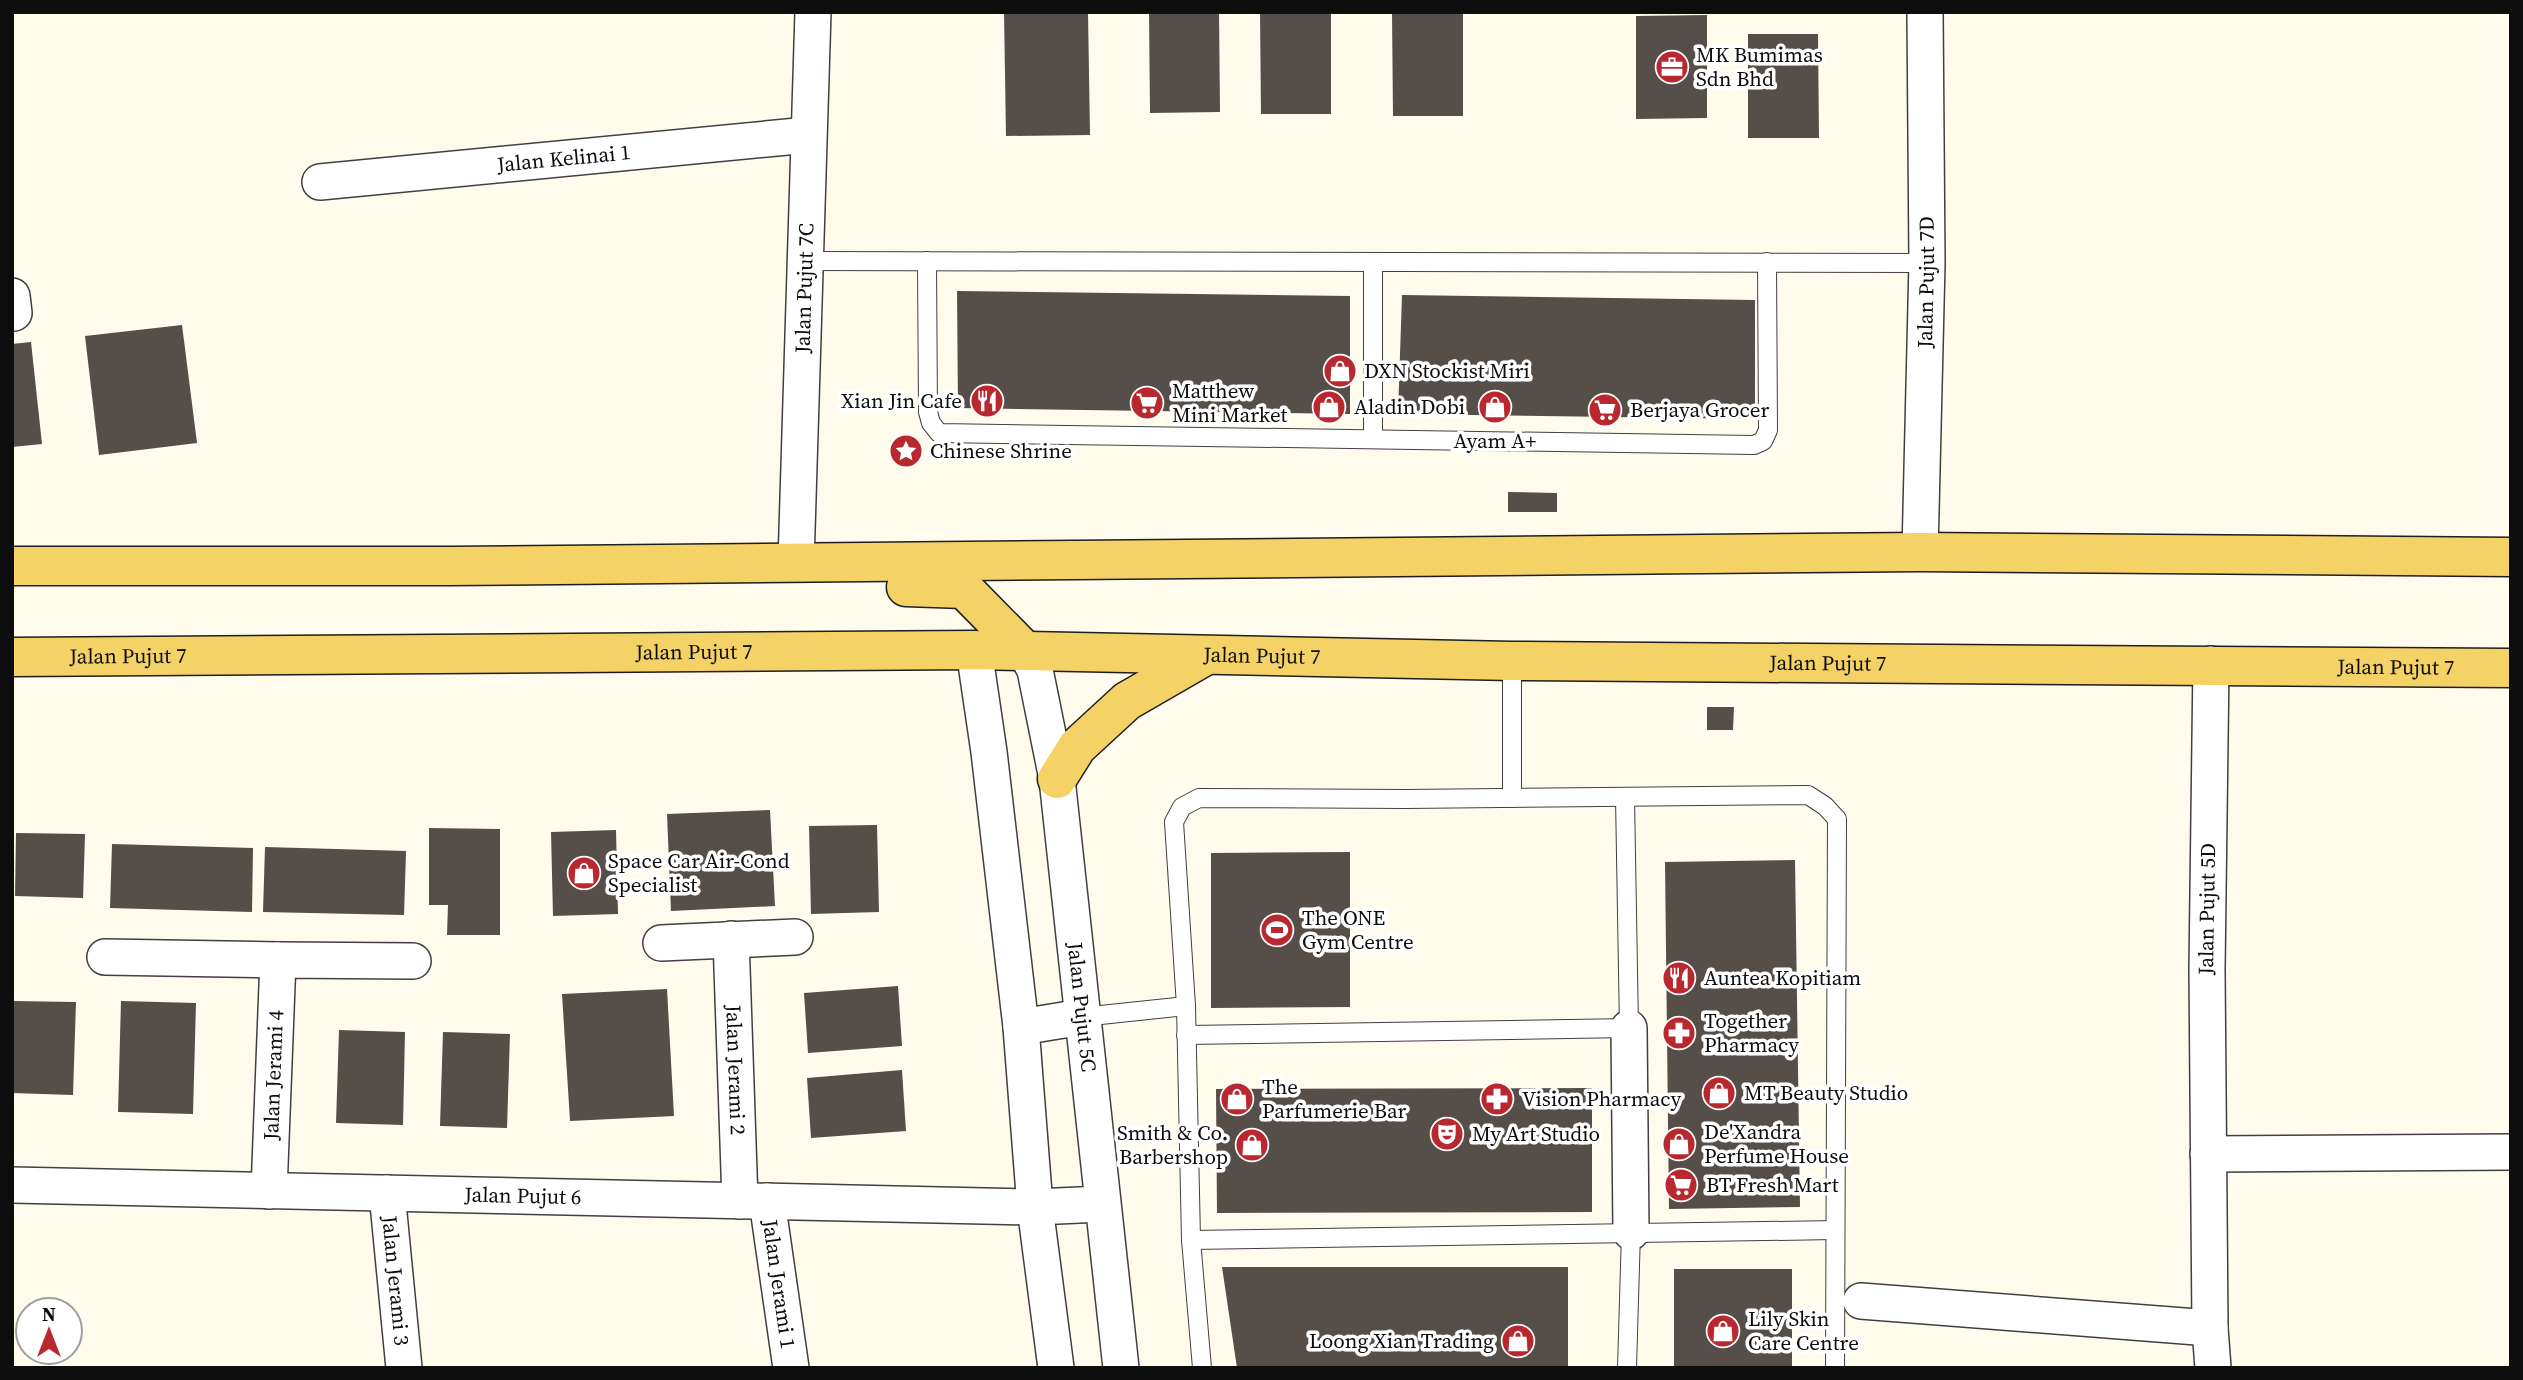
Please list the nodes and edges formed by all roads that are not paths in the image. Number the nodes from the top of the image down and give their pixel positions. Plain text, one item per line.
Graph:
1 (813, 12) edge
2 (1925, 12) edge
3 (808, 135) junction
4 (320, 182) dead end
5 (807, 261) junction
6 (927, 261) junction
7 (1767, 262) junction
8 (1927, 263) junction
9 (1373, 264) junction
10 (1373, 439) junction
11 (1920, 552) junction
12 (2511, 557) edge
13 (796, 563) junction
14 (12, 566) edge
15 (448, 566) junction
16 (974, 650) junction
17 (1025, 651) junction
18 (1205, 656) junction
19 (12, 657) edge
20 (1512, 661) junction
21 (2211, 664) junction
22 (2511, 668) edge
23 (1057, 779) junction
24 (1625, 797) junction
25 (1512, 798) junction
26 (795, 937) dead end
27 (731, 939) junction
28 (662, 943) dead end
29 (105, 957) dead end
30 (278, 960) junction
31 (412, 961) dead end
32 (1186, 1006) junction
33 (1082, 1017) junction
34 (1021, 1027) junction
35 (1629, 1028) junction
36 (1186, 1035) junction
37 (2511, 1152) edge
38 (2208, 1154) junction
39 (12, 1185) edge
40 (270, 1191) junction
41 (387, 1193) junction
42 (753, 1201) junction
43 (1102, 1204) junction
44 (1035, 1208) junction
45 (1835, 1230) junction
46 (1631, 1232) junction
47 (1191, 1240) junction
48 (1861, 1301) dead end
49 (2210, 1328) junction
50 (404, 1368) edge
51 (791, 1368) edge
52 (1056, 1368) edge
53 (1121, 1368) edge
54 (1202, 1368) edge
55 (1627, 1368) edge
56 (1835, 1368) edge
57 (2213, 1368) edge

1 - 3 street, Jalan Pujut 7C
2 - 8 street, Jalan Pujut 7D
3 - 4 street, Jalan Kelinai 1
3 - 5 street, Jalan Pujut 7C
5 - 6 lane
5 - 13 street, Jalan Pujut 7C
6 - 9 lane
6 - 10 lane
7 - 8 lane
7 - 9 lane
7 - 10 lane
8 - 11 street, Jalan Pujut 7D
9 - 10 lane
11 - 12 main road
11 - 13 main road
13 - 15 main road
14 - 15 main road
15 - 17 main road
16 - 17 main road, Jalan Pujut 7
16 - 19 main road, Jalan Pujut 7
16 - 34 street
17 - 18 main road, Jalan Pujut 7
17 - 23 street, Jalan Pujut 5C
18 - 20 main road, Jalan Pujut 7
18 - 23 main road
20 - 21 main road, Jalan Pujut 7
20 - 25 lane
21 - 22 main road, Jalan Pujut 7
21 - 38 street, Jalan Pujut 5D
23 - 33 street, Jalan Pujut 5C
24 - 25 lane
24 - 35 lane
24 - 45 lane
25 - 32 lane
26 - 27 street
27 - 28 street
27 - 42 street, Jalan Jerami 2
29 - 30 street
30 - 31 street
30 - 40 street, Jalan Jerami 4
32 - 33 lane
32 - 36 lane
33 - 34 street
33 - 43 street, Jalan Pujut 5C
34 - 44 street
35 - 36 lane
35 - 46 street
36 - 47 lane
37 - 38 street
38 - 49 street, Jalan Pujut 5D
39 - 40 street, Jalan Pujut 6
40 - 41 street, Jalan Pujut 6
41 - 42 street, Jalan Pujut 6
41 - 50 street, Jalan Jerami 3
42 - 44 street, Jalan Pujut 6
42 - 51 street, Jalan Jerami 1
43 - 44 street, Jalan Pujut 6
43 - 53 street, Jalan Pujut 5C
44 - 52 street
45 - 46 lane
45 - 56 lane
46 - 47 lane
46 - 55 lane
47 - 54 lane
48 - 49 street
49 - 57 street, Jalan Pujut 5D

